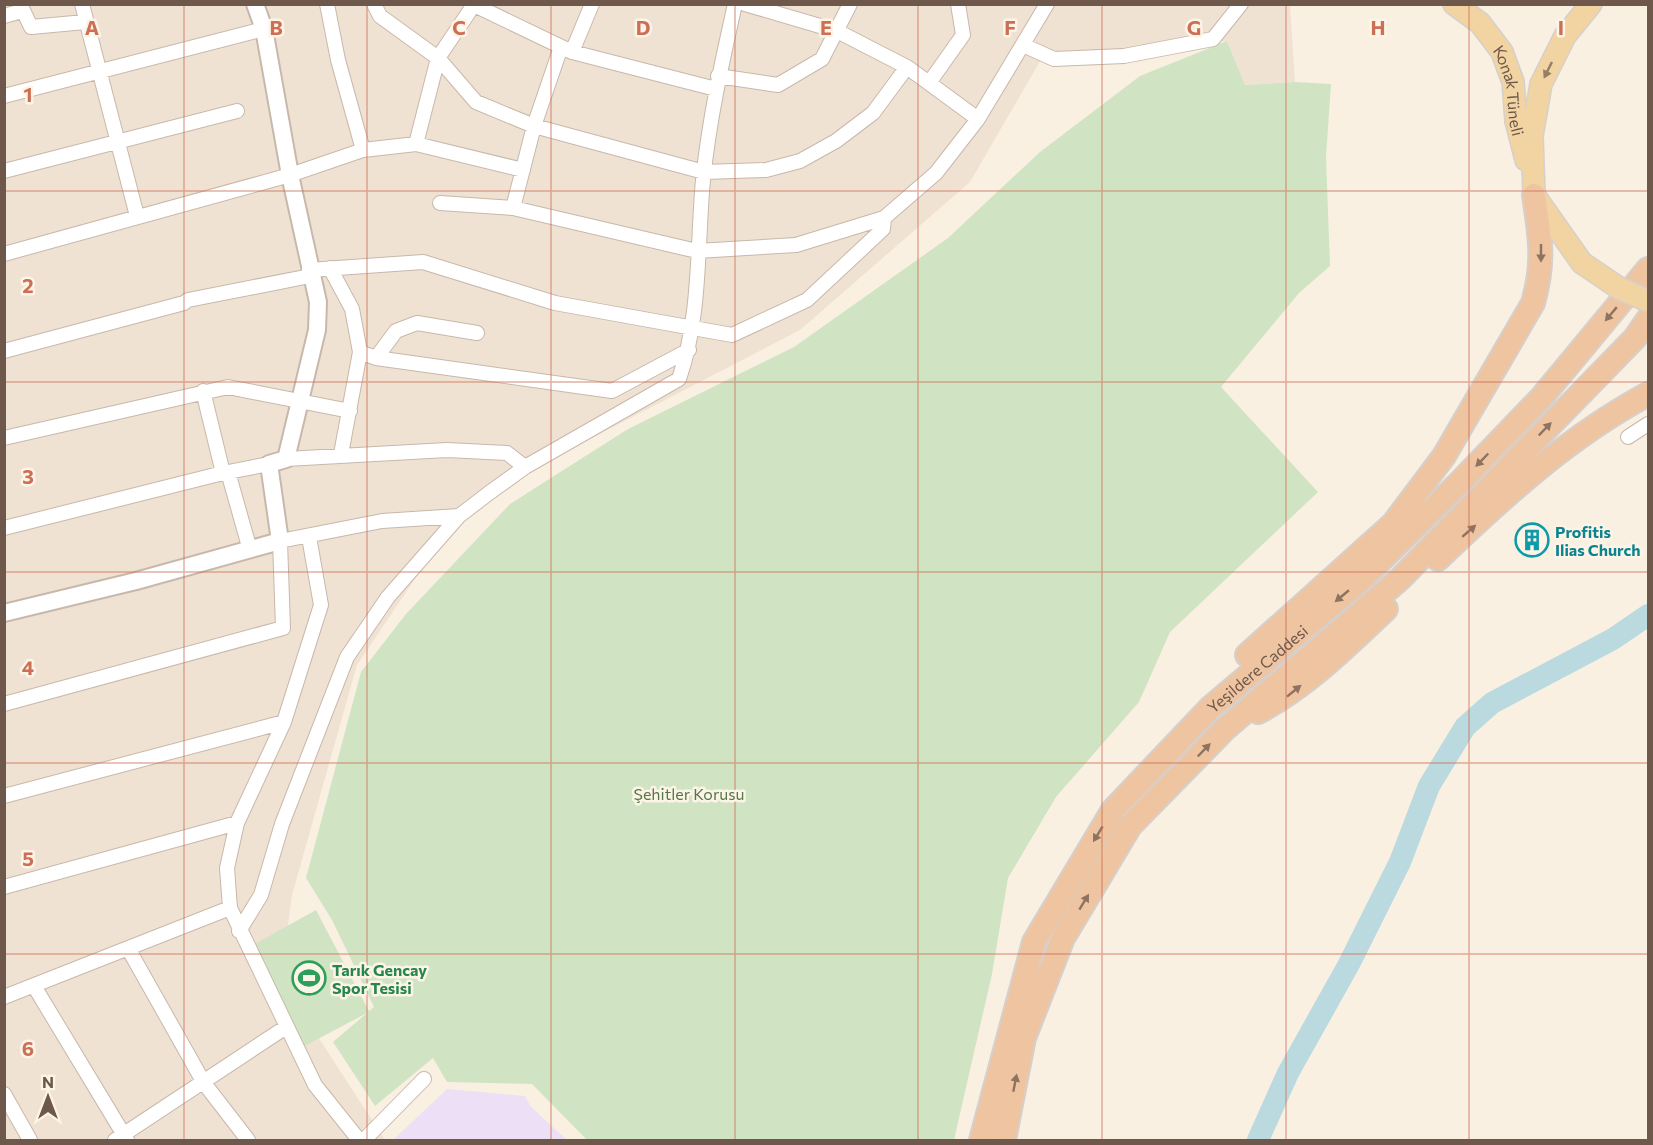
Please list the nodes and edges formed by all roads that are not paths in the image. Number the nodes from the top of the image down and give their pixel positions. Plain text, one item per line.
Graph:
1 (82, 4) edge
2 (255, 4) edge
3 (327, 4) edge
4 (374, 4) edge
5 (592, 4) edge
6 (735, 4) edge
7 (745, 4) edge
8 (850, 4) edge
9 (958, 4) edge
10 (1047, 4) edge
11 (1241, 4) edge
12 (1454, 4) edge
13 (1591, 4) edge
14 (472, 5) edge
15 (21, 8) edge
16 (4, 16) edge
17 (85, 22) junction
18 (264, 29) junction
19 (837, 31) junction
20 (1023, 45) junction
21 (566, 50) junction
22 (438, 58) junction
23 (907, 68) junction
24 (99, 71) junction
25 (717, 82) junction
26 (929, 83) junction
27 (4, 96) edge
28 (237, 111) dead end
29 (978, 119) junction
30 (534, 126) junction
31 (118, 141) junction
32 (416, 144) junction
33 (363, 150) junction
34 (523, 170) junction
35 (4, 171) edge
36 (704, 172) junction
37 (290, 175) junction
38 (1534, 195) junction
39 (440, 203) dead end
40 (513, 208) junction
41 (137, 216) junction
42 (884, 218) junction
43 (697, 251) junction
44 (4, 254) edge
45 (330, 268) junction
46 (1648, 269) edge
47 (310, 273) junction
48 (1648, 301) edge
49 (1648, 319) edge
50 (692, 327) junction
51 (477, 333) dead end
52 (689, 350) junction
53 (4, 351) edge
54 (360, 352) junction
55 (376, 358) junction
56 (203, 391) junction
57 (1648, 394) edge
58 (300, 399) junction
59 (350, 411) junction
60 (1648, 424) edge
61 (1628, 437) dead end
62 (4, 438) edge
63 (341, 454) junction
64 (286, 459) junction
65 (269, 464) junction
66 (525, 467) junction
67 (225, 472) junction
68 (459, 516) junction
69 (4, 528) edge
70 (309, 537) junction
71 (280, 541) junction
72 (250, 550) junction
73 (4, 613) edge
74 (4, 704) edge
75 (284, 722) junction
76 (1225, 729) junction
77 (4, 796) edge
78 (1113, 810) junction
79 (237, 824) junction
80 (4, 887) edge
81 (230, 908) junction
82 (239, 931) junction
83 (129, 950) junction
84 (34, 986) junction
85 (4, 998) edge
86 (286, 1028) junction
87 (424, 1079) dead end
88 (204, 1083) junction
89 (4, 1094) edge
90 (122, 1139) edge
91 (30, 1140) edge
92 (249, 1140) edge
93 (359, 1140) edge
94 (364, 1140) edge
95 (981, 1140) edge
96 (1004, 1140) edge

1 - 17 street
2 - 18 street
3 - 33 street
4 - 22 street
5 - 21 street
6 - 25 street
7 - 19 street
8 - 19 street
9 - 26 street
10 - 20 street
11 - 20 street
12 - 38 main road, Konak Tüneli
13 -> 38 main road
14 - 21 street
14 - 22 street
15 - 16 street
15 - 17 street
17 - 24 street
18 - 24 street
18 - 37 street
19 - 23 street
19 - 25 street
20 - 29 street
21 - 25 street
21 - 30 street
22 - 30 street
22 - 32 street
23 - 26 street
23 - 36 street
24 - 27 street
24 - 31 street
25 - 36 street
26 - 29 street
28 - 31 street
29 - 42 street
30 - 34 street
30 - 36 street
31 - 35 street
31 - 41 street
32 - 33 street
32 - 34 street
33 - 37 street
34 - 40 street
36 - 43 street
37 - 41 street
37 - 47 street
38 - 48 main road, bridge
38 -> 78 highway
39 - 40 street
40 - 43 street
41 - 44 street
42 - 43 street
42 - 50 street
43 - 50 street
45 - 47 street
45 - 50 street
45 - 54 street
46 -> 78 highway, Yeşildere Caddesi
47 - 53 street
47 - 58 street
76 -> 49 highway, Yeşildere Caddesi
50 - 52 street
51 - 55 street
52 - 55 street
52 - 66 street
54 - 55 street
54 - 59 street
56 - 58 street
56 - 62 street
56 - 67 street
76 -> 57 highway
58 - 59 street
58 - 64 street
59 - 63 street
60 - 61 street
63 - 64 street
63 - 66 street
64 - 65 street
65 - 67 street
65 - 71 street
66 - 68 street
67 - 69 street
67 - 72 street
68 - 70 street
68 - 82 street
70 - 71 street
70 - 75 street
71 - 72 street
71 - 74 street
72 - 73 street
75 - 77 street
75 - 79 street
96 -> 76 highway, Yeşildere Caddesi
78 -> 95 highway, Yeşildere Caddesi
79 - 80 street
79 - 81 street
81 - 82 street
81 - 83 street
82 - 86 street
83 - 84 street
83 - 88 street
84 - 85 street
84 - 90 street
86 - 88 street
86 - 93 street
87 - 94 street
88 - 90 street
88 - 92 street
89 - 91 street

